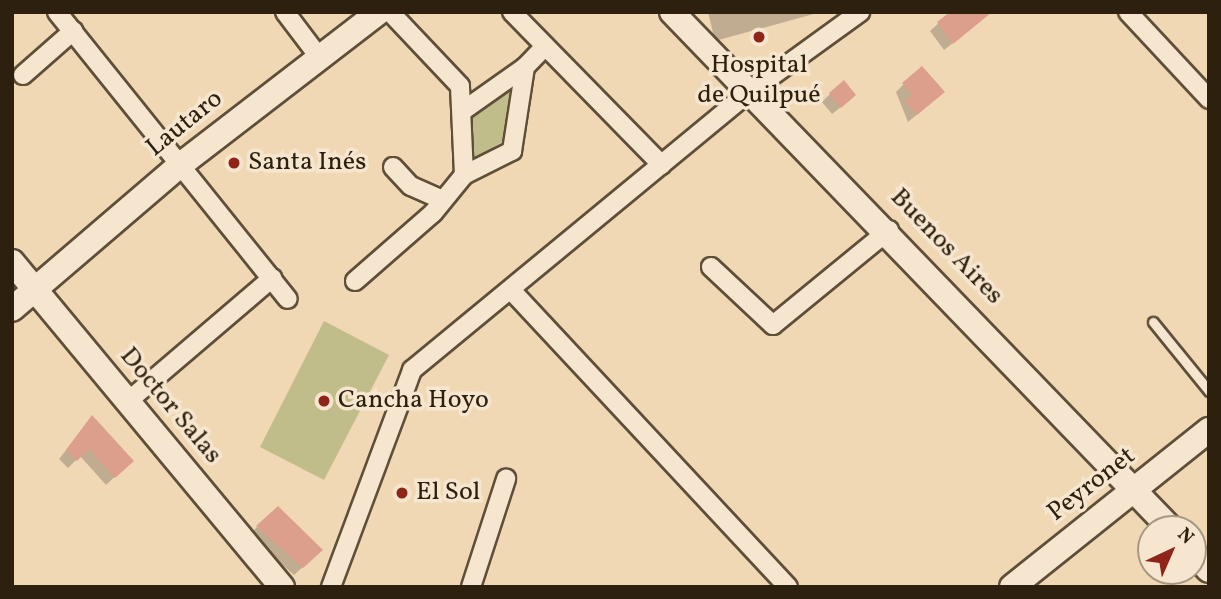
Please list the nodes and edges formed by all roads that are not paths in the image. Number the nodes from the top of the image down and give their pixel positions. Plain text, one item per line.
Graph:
1 (58, 12) edge
2 (285, 12) edge
3 (379, 12) edge
4 (390, 12) edge
5 (512, 12) edge
6 (672, 12) edge
7 (860, 12) edge
8 (1128, 12) edge
9 (73, 32) junction
10 (545, 46) junction
11 (319, 57) junction
12 (525, 67) junction
13 (23, 75) dead end
14 (751, 91) junction
15 (1209, 99) edge
16 (464, 110) junction
17 (662, 165) junction
18 (179, 166) junction
19 (393, 167) dead end
20 (464, 175) junction
21 (442, 200) junction
22 (889, 230) junction
23 (12, 262) edge
24 (711, 267) dead end
25 (272, 278) junction
26 (355, 281) dead end
27 (35, 290) junction
28 (511, 290) junction
29 (288, 299) dead end
30 (12, 309) edge
31 (1153, 322) dead end
32 (1209, 391) edge
33 (127, 402) junction
34 (1209, 430) edge
35 (506, 479) dead end
36 (1134, 489) junction
37 (1158, 515) edge
38 (282, 587) edge
39 (331, 587) edge
40 (471, 587) edge
41 (788, 587) edge
42 (1012, 587) edge

1 - 9 street
2 - 11 street
3 - 11 main road, Lautaro
4 - 16 street
5 - 10 street
6 - 14 main road, Buenos Aires
7 - 14 street
8 - 15 street
9 - 13 street
9 - 18 street
10 - 12 street
10 - 17 street
11 - 18 main road, Lautaro
12 - 16 street
12 - 20 street
14 - 17 street
14 - 22 main road, Buenos Aires
16 - 20 street
17 - 28 street
18 - 25 street
18 - 27 main road, Lautaro
19 - 21 street
20 - 21 street
21 - 26 street
22 - 24 street
22 - 36 main road, Buenos Aires
23 - 27 main road, Doctor Salas
25 - 29 street
25 - 33 street
27 - 30 main road, Lautaro
27 - 33 main road, Doctor Salas
28 - 39 street
28 - 41 street
31 - 32 lane
33 - 38 main road, Doctor Salas
34 - 36 main road, Peyronet
35 - 40 street
36 - 37 main road, Buenos Aires
36 - 42 main road, Peyronet

